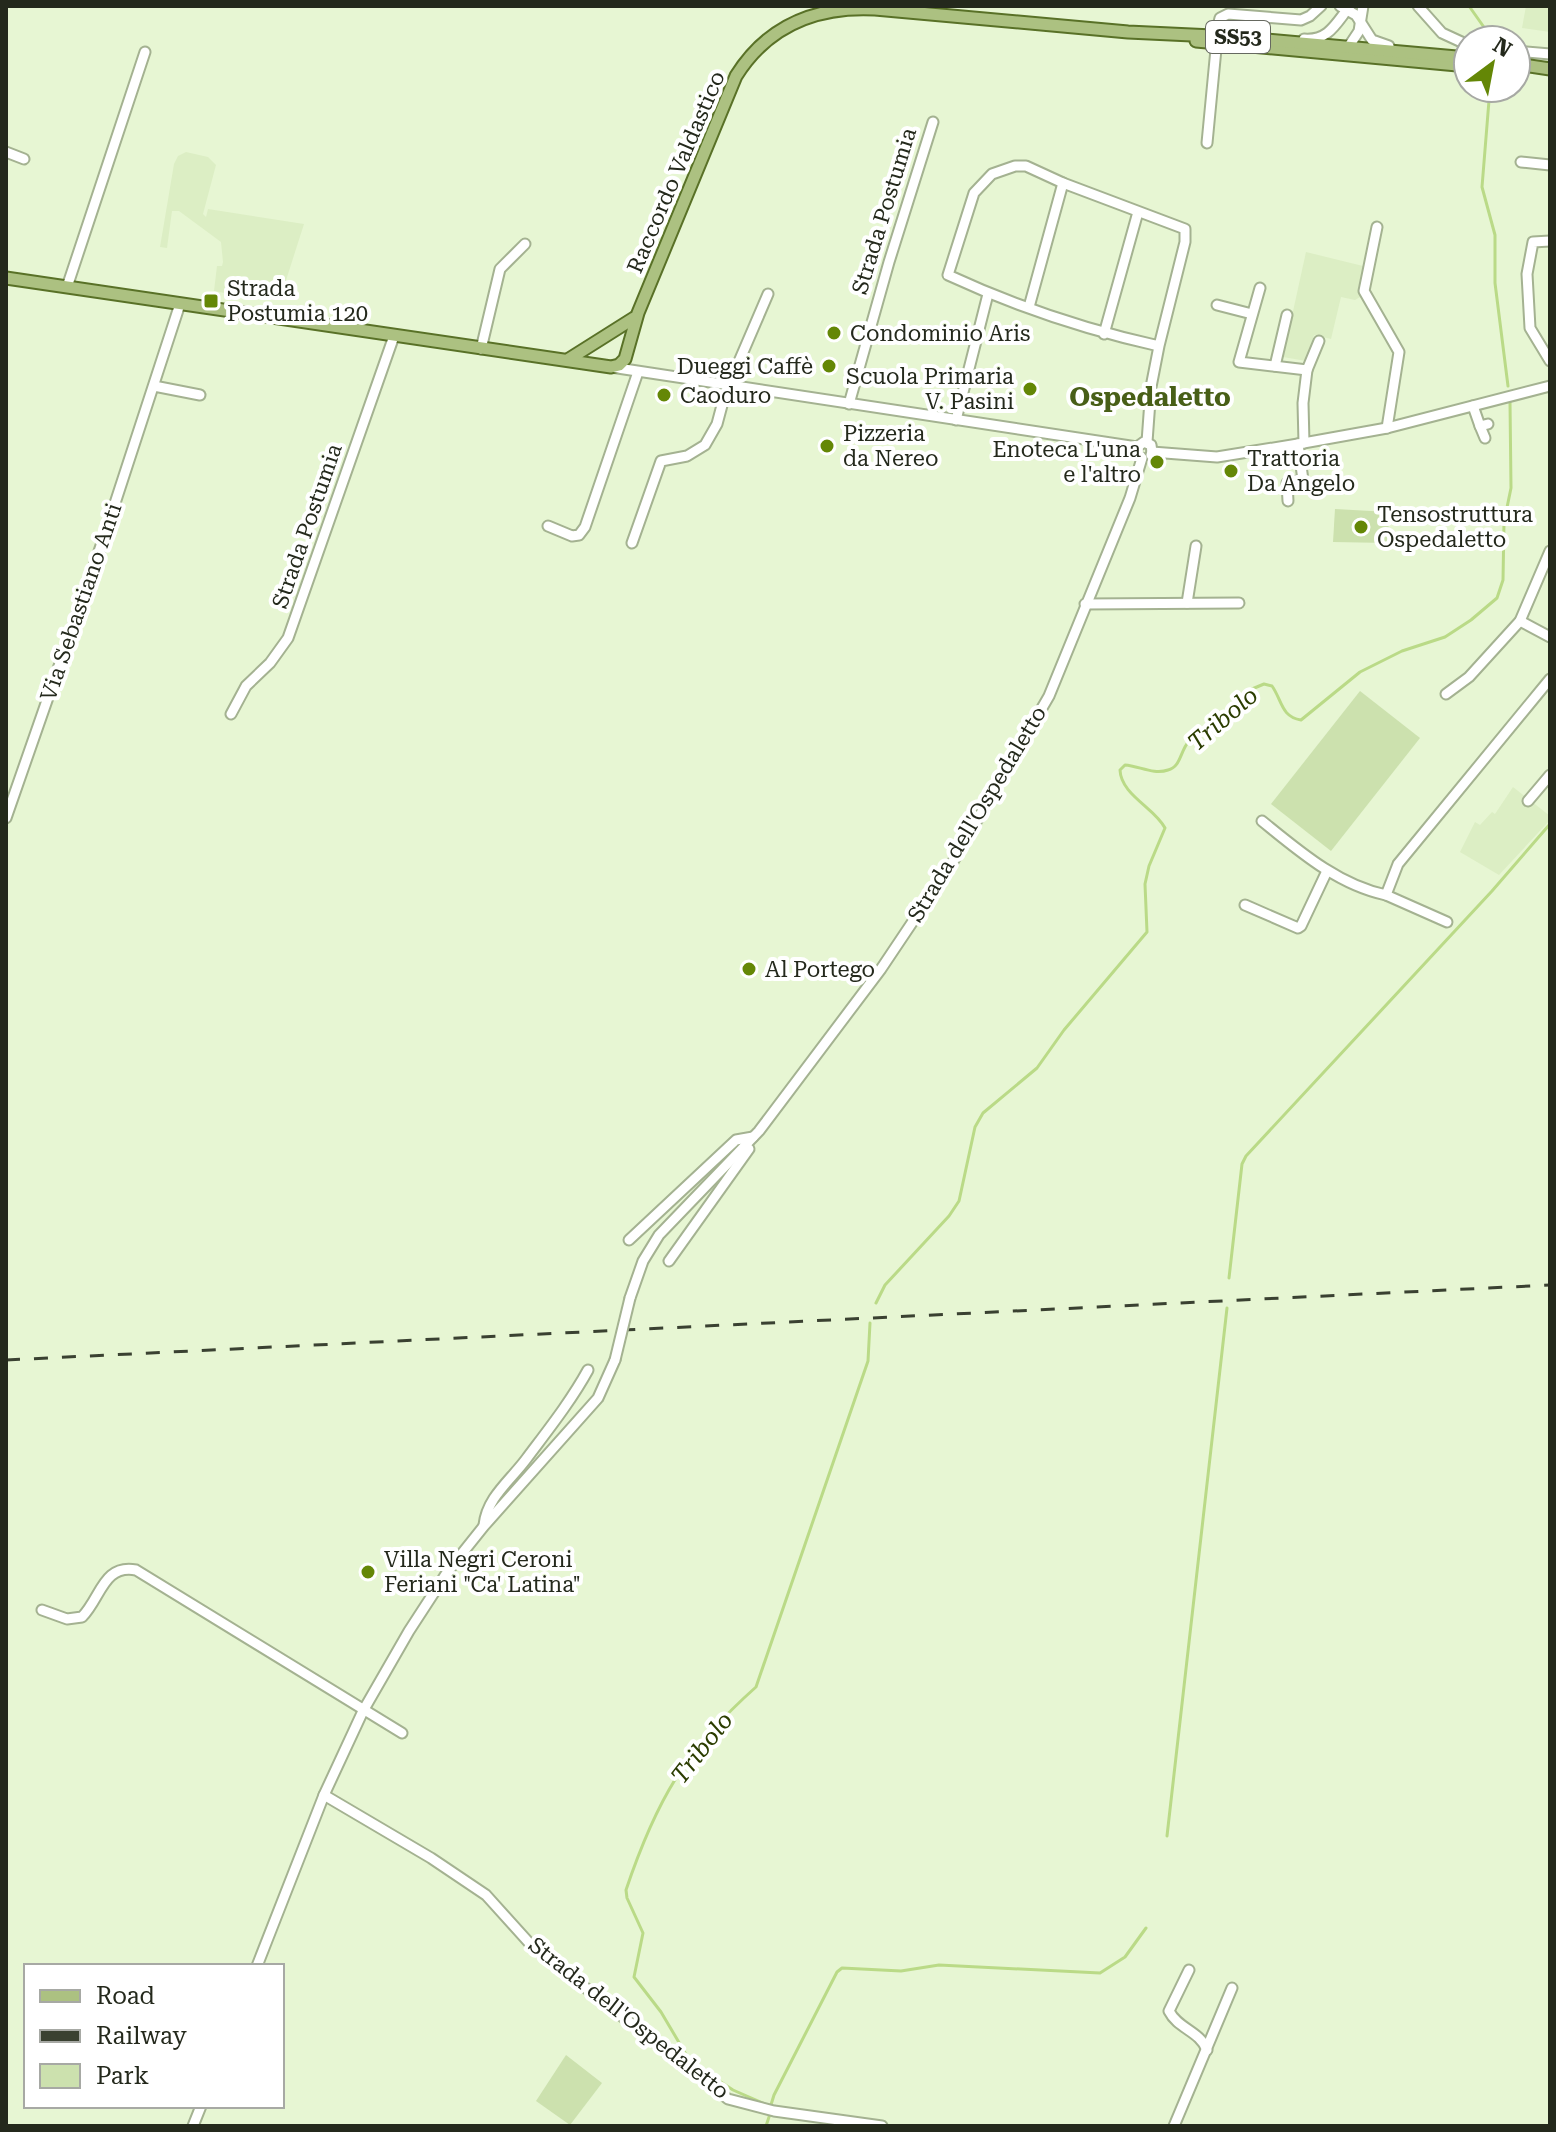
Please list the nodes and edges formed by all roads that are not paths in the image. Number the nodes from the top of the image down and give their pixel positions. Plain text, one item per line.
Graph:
1 (1321, 6) edge
2 (1363, 6) edge
3 (1418, 6) edge
4 (1346, 7) edge
5 (1339, 22) junction
6 (1361, 25) junction
7 (1217, 30) dead end
8 (1452, 39) edge
9 (1231, 41) junction
10 (1349, 48) junction
11 (1216, 49) dead end
12 (145, 52) dead end
13 (1452, 55) edge
14 (1452, 56) edge
15 (1446, 64) junction
16 (1452, 65) edge
17 (933, 122) dead end
18 (1207, 143) dead end
19 (6, 152) edge
20 (24, 159) dead end
21 (1521, 162) dead end
22 (1550, 165) edge
23 (1063, 183) junction
24 (1138, 212) junction
25 (1377, 227) dead end
26 (1550, 241) edge
27 (525, 244) dead end
28 (6, 278) edge
29 (67, 287) junction
30 (1260, 288) dead end
31 (768, 294) dead end
32 (988, 294) junction
33 (180, 304) junction
34 (1217, 305) dead end
35 (1029, 307) junction
36 (638, 313) junction
37 (1252, 314) junction
38 (1287, 315) dead end
39 (612, 333) junction
40 (1104, 334) junction
41 (394, 336) junction
42 (596, 341) junction
43 (1319, 341) dead end
44 (1159, 346) junction
45 (481, 349) junction
46 (627, 351) junction
47 (564, 360) junction
48 (1550, 361) edge
49 (607, 366) junction
50 (1275, 366) junction
51 (1307, 370) junction
52 (641, 372) junction
53 (154, 386) junction
54 (728, 386) junction
55 (1550, 386) edge
56 (200, 395) dead end
57 (849, 404) junction
58 (1473, 406) junction
59 (956, 420) junction
60 (1387, 428) junction
61 (1485, 438) dead end
62 (1147, 442) junction
63 (1301, 444) junction
64 (1137, 447) junction
65 (1152, 452) junction
66 (1142, 458) junction
67 (1288, 501) dead end
68 (548, 526) dead end
69 (632, 543) dead end
70 (1196, 546) dead end
71 (1550, 551) edge
72 (1187, 603) junction
73 (1239, 603) dead end
74 (1085, 604) junction
75 (1520, 621) junction
76 (1550, 637) edge
77 (1550, 679) edge
78 (1446, 694) dead end
79 (231, 714) dead end
80 (1550, 775) edge
81 (1528, 801) dead end
82 (6, 818) edge
83 (1262, 821) dead end
84 (1327, 871) junction
85 (1386, 895) junction
86 (1245, 905) dead end
87 (1447, 922) dead end
88 (751, 1140) junction
89 (629, 1240) dead end
90 (669, 1261) dead end
91 (588, 1370) dead end
92 (484, 1526) junction
93 (42, 1610) dead end
94 (363, 1711) junction
95 (402, 1733) dead end
96 (324, 1795) junction
97 (258, 1964) edge
98 (1189, 1970) dead end
99 (1232, 1988) dead end
100 (1207, 2050) junction
101 (882, 2126) edge
102 (1174, 2126) edge

1 - 7 street
2 - 6 street
3 - 8 street
4 - 5 street
4 - 6 street
5 - 9 street
5 - 10 street
6 - 10 street
6 - 13 street
9 - 10 main road, Raccordo Valdastico / SS53
9 - 15 main road, Raccordo Valdastico
9 - 36 main road, Raccordo Valdastico
10 - 14 main road, Raccordo Valdastico / SS53
10 - 15 street
11 - 18 street
12 - 29 street
15 - 16 main road, Raccordo Valdastico
17 - 57 street, Strada Postumia
19 - 20 street
21 - 22 street
23 - 24 street
23 - 32 street
23 - 35 street
24 - 40 street
24 - 44 street
25 - 60 street
26 - 48 street
27 - 45 street
28 - 29 main road
29 - 33 main road
30 - 37 street
31 - 54 street
32 - 35 street
32 - 59 street
33 - 41 main road
33 - 53 street, Via Sebastiano Anti
34 - 37 street
35 - 40 street
36 - 39 main road
36 - 46 main road, Raccordo Valdastico
37 - 50 street
38 - 50 street
39 - 42 main road
39 - 46 main road
40 - 44 street
41 - 45 main road
41 - 79 street, Strada Postumia
42 - 47 main road
42 - 49 main road
43 - 51 street
44 - 62 street
45 - 47 main road
46 - 49 main road
46 - 52 street
47 - 49 main road
49 - 52 street
50 - 51 street
51 - 63 street
52 - 54 street
52 - 68 street
53 - 56 street
53 - 82 street, Via Sebastiano Anti
54 - 57 street
54 - 69 street
55 - 58 street
57 - 59 street
58 - 60 street
58 - 61 street
59 - 64 street
60 - 63 street
62 - 64 street
62 - 65 street
63 - 65 street
63 - 67 street
64 - 66 street
65 - 66 street
66 - 74 street, Strada dell'Ospedaletto
70 - 72 street
71 - 75 street
72 - 73 street
72 - 74 street
74 - 88 street, Strada dell'Ospedaletto
75 - 76 street
75 - 78 street
77 - 85 street
80 - 81 street
83 - 84 street
84 - 85 street
84 - 86 street
85 - 87 street
88 - 89 street, Strada dell'Ospedaletto
88 - 90 street, Strada dell'Ospedaletto
88 - 92 street, Strada dell'Ospedaletto, bridge
91 - 92 street, Strada dell'Ospedaletto
92 - 94 street, Strada dell'Ospedaletto
93 - 94 street
94 - 95 street
94 - 96 street, Strada dell'Ospedaletto
96 - 97 street, Strada dell'Ospedaletto
96 - 101 street, Strada dell'Ospedaletto
98 - 100 street
99 - 100 street
100 - 102 street

